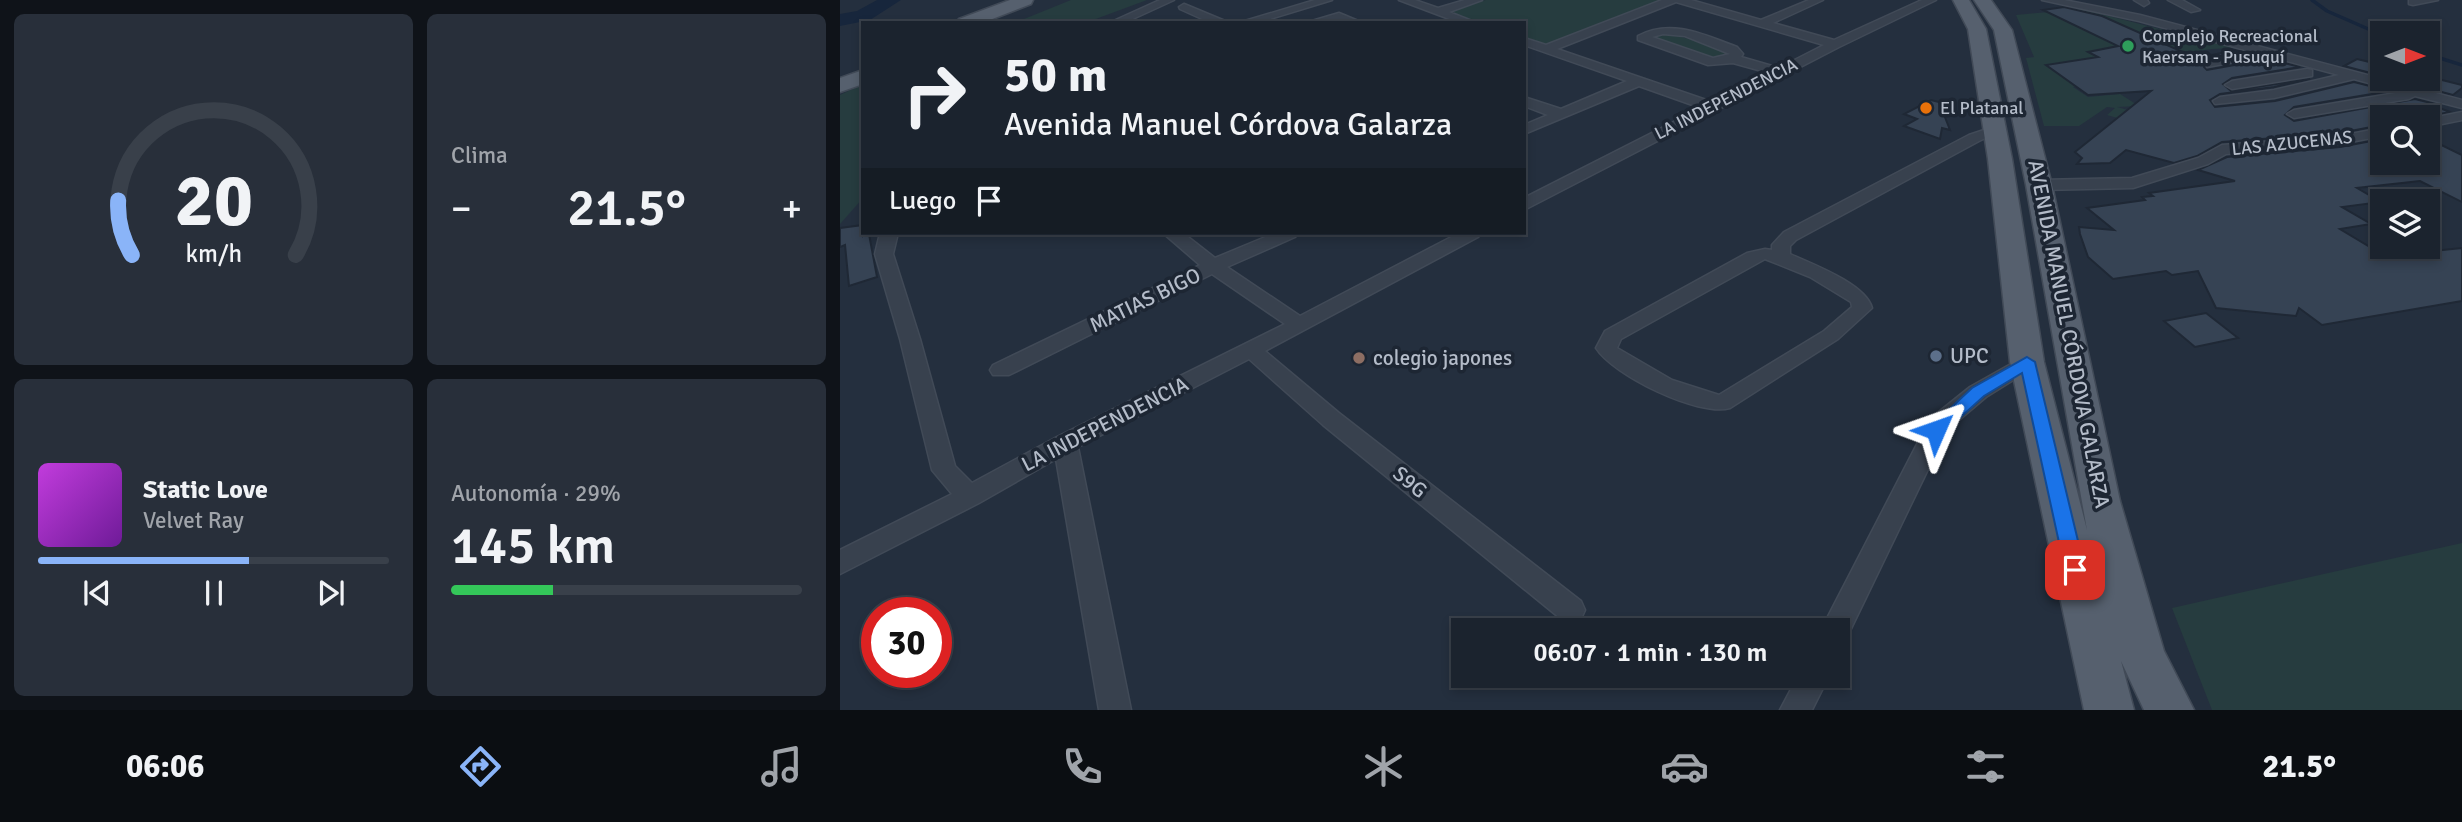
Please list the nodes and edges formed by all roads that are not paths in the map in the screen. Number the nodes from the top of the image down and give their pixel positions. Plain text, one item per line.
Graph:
1 (1169, 0) edge
2 (1291, 0) edge
3 (1327, 0) edge
4 (1404, 0) edge
5 (1476, 0) edge
6 (1672, 0) edge
7 (1679, 0) edge
8 (1818, 0) edge
9 (1931, 0) edge
10 (1961, 0) edge
11 (1982, 0) edge
12 (2048, 0) edge
13 (2174, 0) edge
14 (2433, 0) edge
15 (1032, 2) edge
16 (2413, 2) dead end
17 (1306, 6) junction
18 (1184, 7) dead end
19 (2195, 10) dead end
20 (1439, 11) junction
21 (971, 21) edge
22 (999, 21) edge
23 (1119, 21) edge
24 (1216, 21) edge
25 (1250, 21) edge
26 (1318, 21) edge
27 (1353, 21) edge
28 (1466, 21) edge
29 (1763, 23) junction
30 (1526, 42) edge
31 (1835, 44) junction
32 (1545, 49) junction
33 (2269, 54) junction
34 (1733, 59) junction
35 (861, 62) edge
36 (2211, 64) dead end
37 (2326, 68) junction
38 (840, 71) edge
39 (1779, 72) junction
40 (2357, 75) junction
41 (861, 77) edge
42 (2370, 79) edge
43 (1637, 82) junction
44 (840, 86) edge
45 (2225, 86) dead end
46 (2411, 91) edge
47 (2416, 91) edge
48 (2220, 101) dead end
49 (1526, 102) edge
50 (2462, 104) edge
51 (1710, 106) junction
52 (2294, 114) dead end
53 (1563, 115) junction
54 (2462, 116) edge
55 (2440, 120) edge
56 (1526, 129) edge
57 (1993, 131) junction
58 (2370, 134) edge
59 (2039, 185) junction
60 (1526, 204) edge
61 (889, 235) edge
62 (1174, 235) edge
63 (1284, 235) edge
64 (1468, 235) edge
65 (1781, 257) junction
66 (1213, 266) junction
67 (1299, 324) junction
68 (1251, 350) junction
69 (2027, 362) junction
70 (1001, 370) dead end
71 (1065, 443) junction
72 (970, 496) junction
73 (840, 563) edge
74 (1572, 610) dead end
75 (1842, 618) edge
76 (1808, 688) edge
77 (1115, 710) edge
78 (1796, 710) edge
79 (2109, 710) edge
80 (2169, 710) edge

1 - 23 street
2 - 17 street
3 - 17 street
4 - 20 street
5 - 20 street
6 - 32 street
7 - 29 street
8 - 29 street
9 - 31 street, LA INDEPENDENCIA
10 - 57 main road, AVENIDA MANUEL CÓRDOVA GALARZA
11 - 59 main road, AVENIDA MANUEL CÓRDOVA GALARZA
12 - 33 street
13 - 19 street
14 - 16 street
15 - 21 main road
15 - 22 main road
17 - 25 street
18 - 24 street
20 - 28 street
26 - 27 street
29 - 31 street
30 - 32 street
31 - 39 street, LA INDEPENDENCIA
32 - 43 street
33 - 36 street
33 - 37 street
34 - 34 street
34 - 39 street
35 - 38 main road
37 - 40 street
37 - 45 street
39 - 51 street, LA INDEPENDENCIA
40 - 42 street
40 - 48 street
41 - 44 main road
43 - 51 street
43 - 53 street
46 - 52 street
47 - 50 street
49 - 53 street
51 - 60 street, LA INDEPENDENCIA
53 - 56 street
54 - 55 street
57 - 65 street
57 - 69 main road, AVENIDA MANUEL CÓRDOVA GALARZA
58 - 59 street, LAS AZUCENAS
59 - 80 main road, AVENIDA MANUEL CÓRDOVA GALARZA
61 - 72 street
62 - 66 street
63 - 66 street, MATIAS BIGO
64 - 67 street, LA INDEPENDENCIA
65 - 65 street
66 - 67 street
66 - 70 street, MATIAS BIGO
67 - 68 street, LA INDEPENDENCIA
68 - 71 street, LA INDEPENDENCIA
68 - 74 street, S9G
69 - 75 street
69 - 79 main road, AVENIDA MANUEL CÓRDOVA GALARZA
71 - 72 street, LA INDEPENDENCIA
71 - 77 street
72 - 73 street, LA INDEPENDENCIA
76 - 78 street

